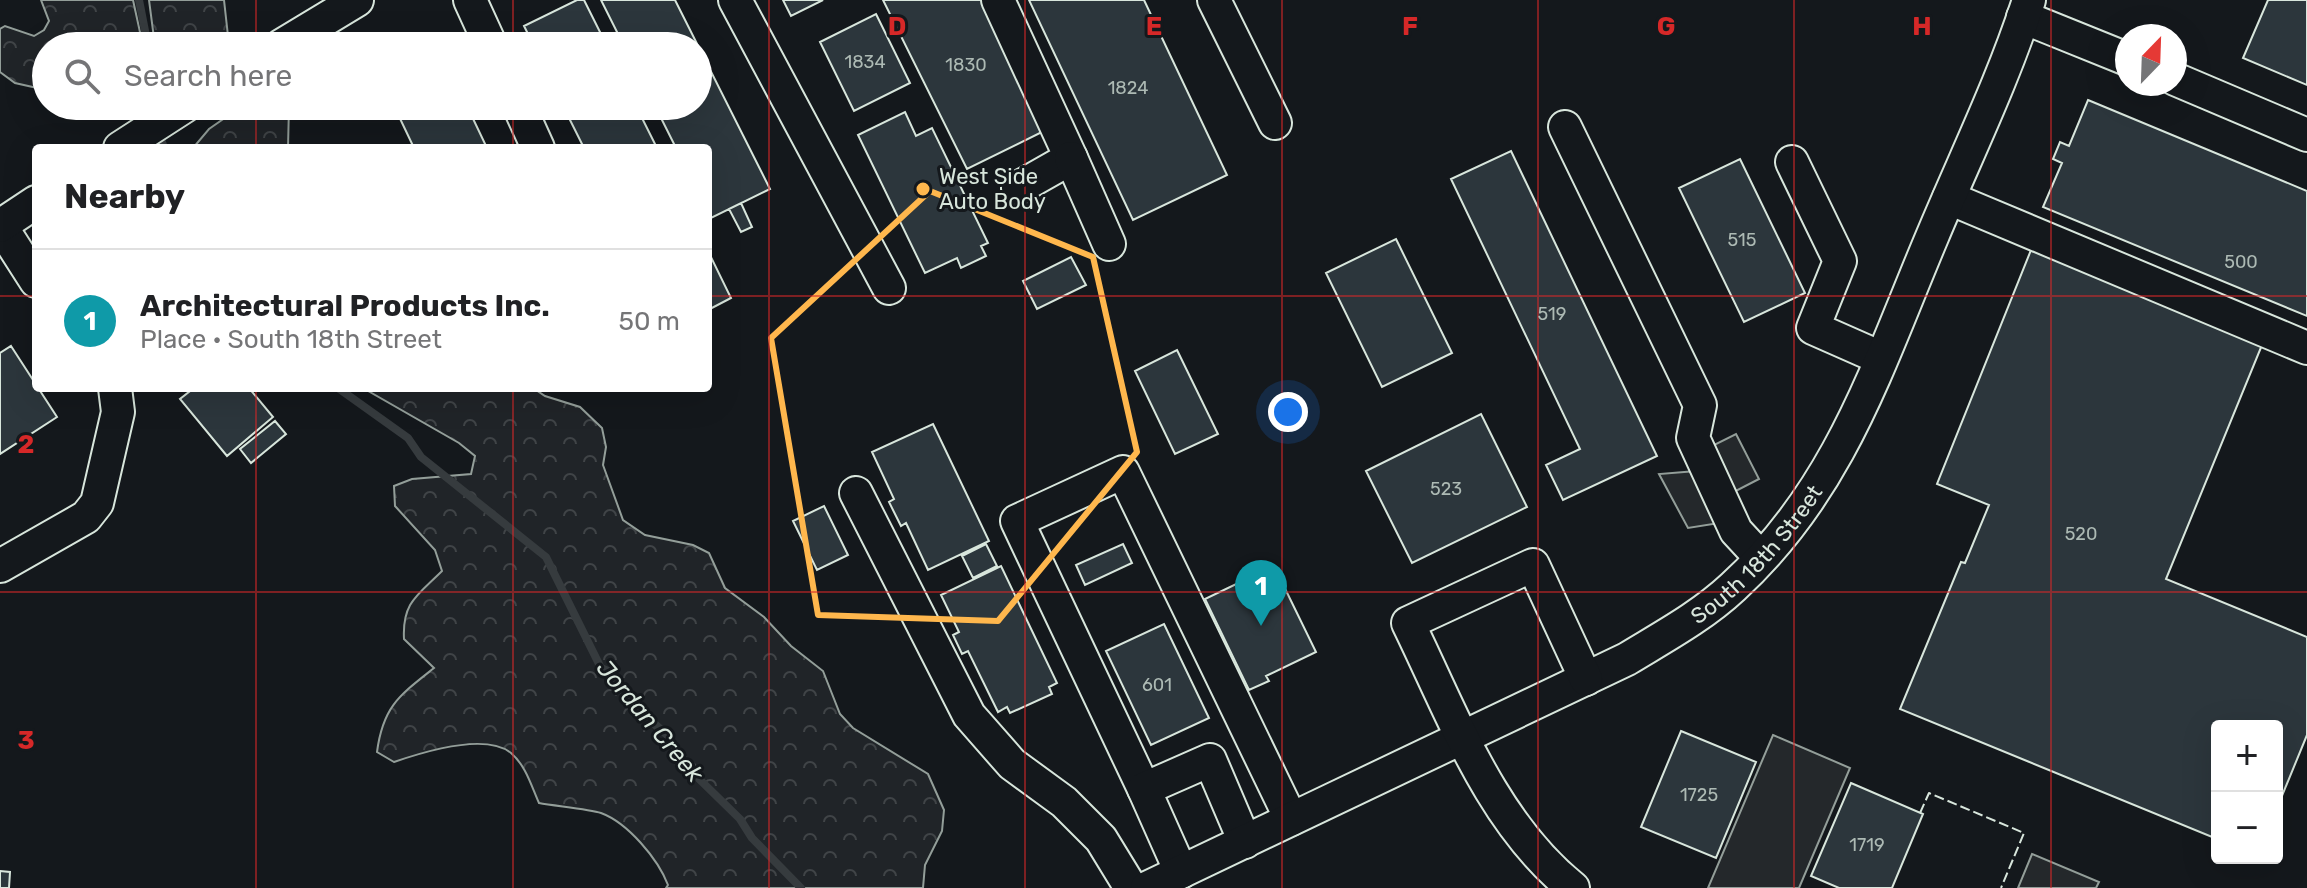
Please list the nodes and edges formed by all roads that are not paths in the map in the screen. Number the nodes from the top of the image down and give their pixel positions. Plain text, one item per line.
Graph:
1 (357, 0) edge
2 (470, 0) edge
3 (735, 0) edge
4 (998, 0) edge
5 (1214, 0) edge
6 (2026, 9) edge
7 (304, 32) edge
8 (485, 32) edge
9 (2115, 53) edge
10 (2187, 84) edge
11 (163, 120) edge
12 (525, 120) edge
13 (1275, 123) dead end
14 (1565, 127) dead end
15 (2307, 135) edge
16 (126, 144) edge
17 (536, 144) edge
18 (1071, 158) junction
19 (1792, 162) dead end
20 (1018, 188) dead end
21 (1949, 198) junction
22 (32, 205) edge
23 (0, 226) edge
24 (1109, 244) dead end
25 (32, 275) edge
26 (889, 288) dead end
27 (2307, 348) edge
28 (1881, 358) junction
29 (116, 392) edge
30 (856, 493) dead end
31 (1761, 558) junction
32 (0, 566) edge
33 (1586, 679) junction
34 (1463, 736) junction
35 (1144, 789) junction
36 (1291, 819) junction
37 (1245, 842) junction
38 (1181, 872) junction
39 (1131, 888) edge
40 (1147, 888) edge
41 (1573, 888) edge

1 - 7 street
2 - 8 street
3 - 26 street
4 - 18 street
5 - 13 street
6 - 9 street
6 - 21 street, South 18th Street
10 - 15 street
11 - 16 street
12 - 17 street
14 - 31 street
18 - 20 street
18 - 24 street
19 - 28 street
21 - 27 street
21 - 28 street, South 18th Street
22 - 23 street
23 - 25 street
28 - 31 street, South 18th Street
29 - 32 street
30 - 39 street
31 - 33 street, South 18th Street
33 - 34 street, South 18th Street
33 - 34 street
34 - 36 street, South 18th Street
34 - 41 street
35 - 36 street
35 - 37 street
35 - 38 street
36 - 37 street, South 18th Street
37 - 38 street, South 18th Street
38 - 40 street, South 18th Street

